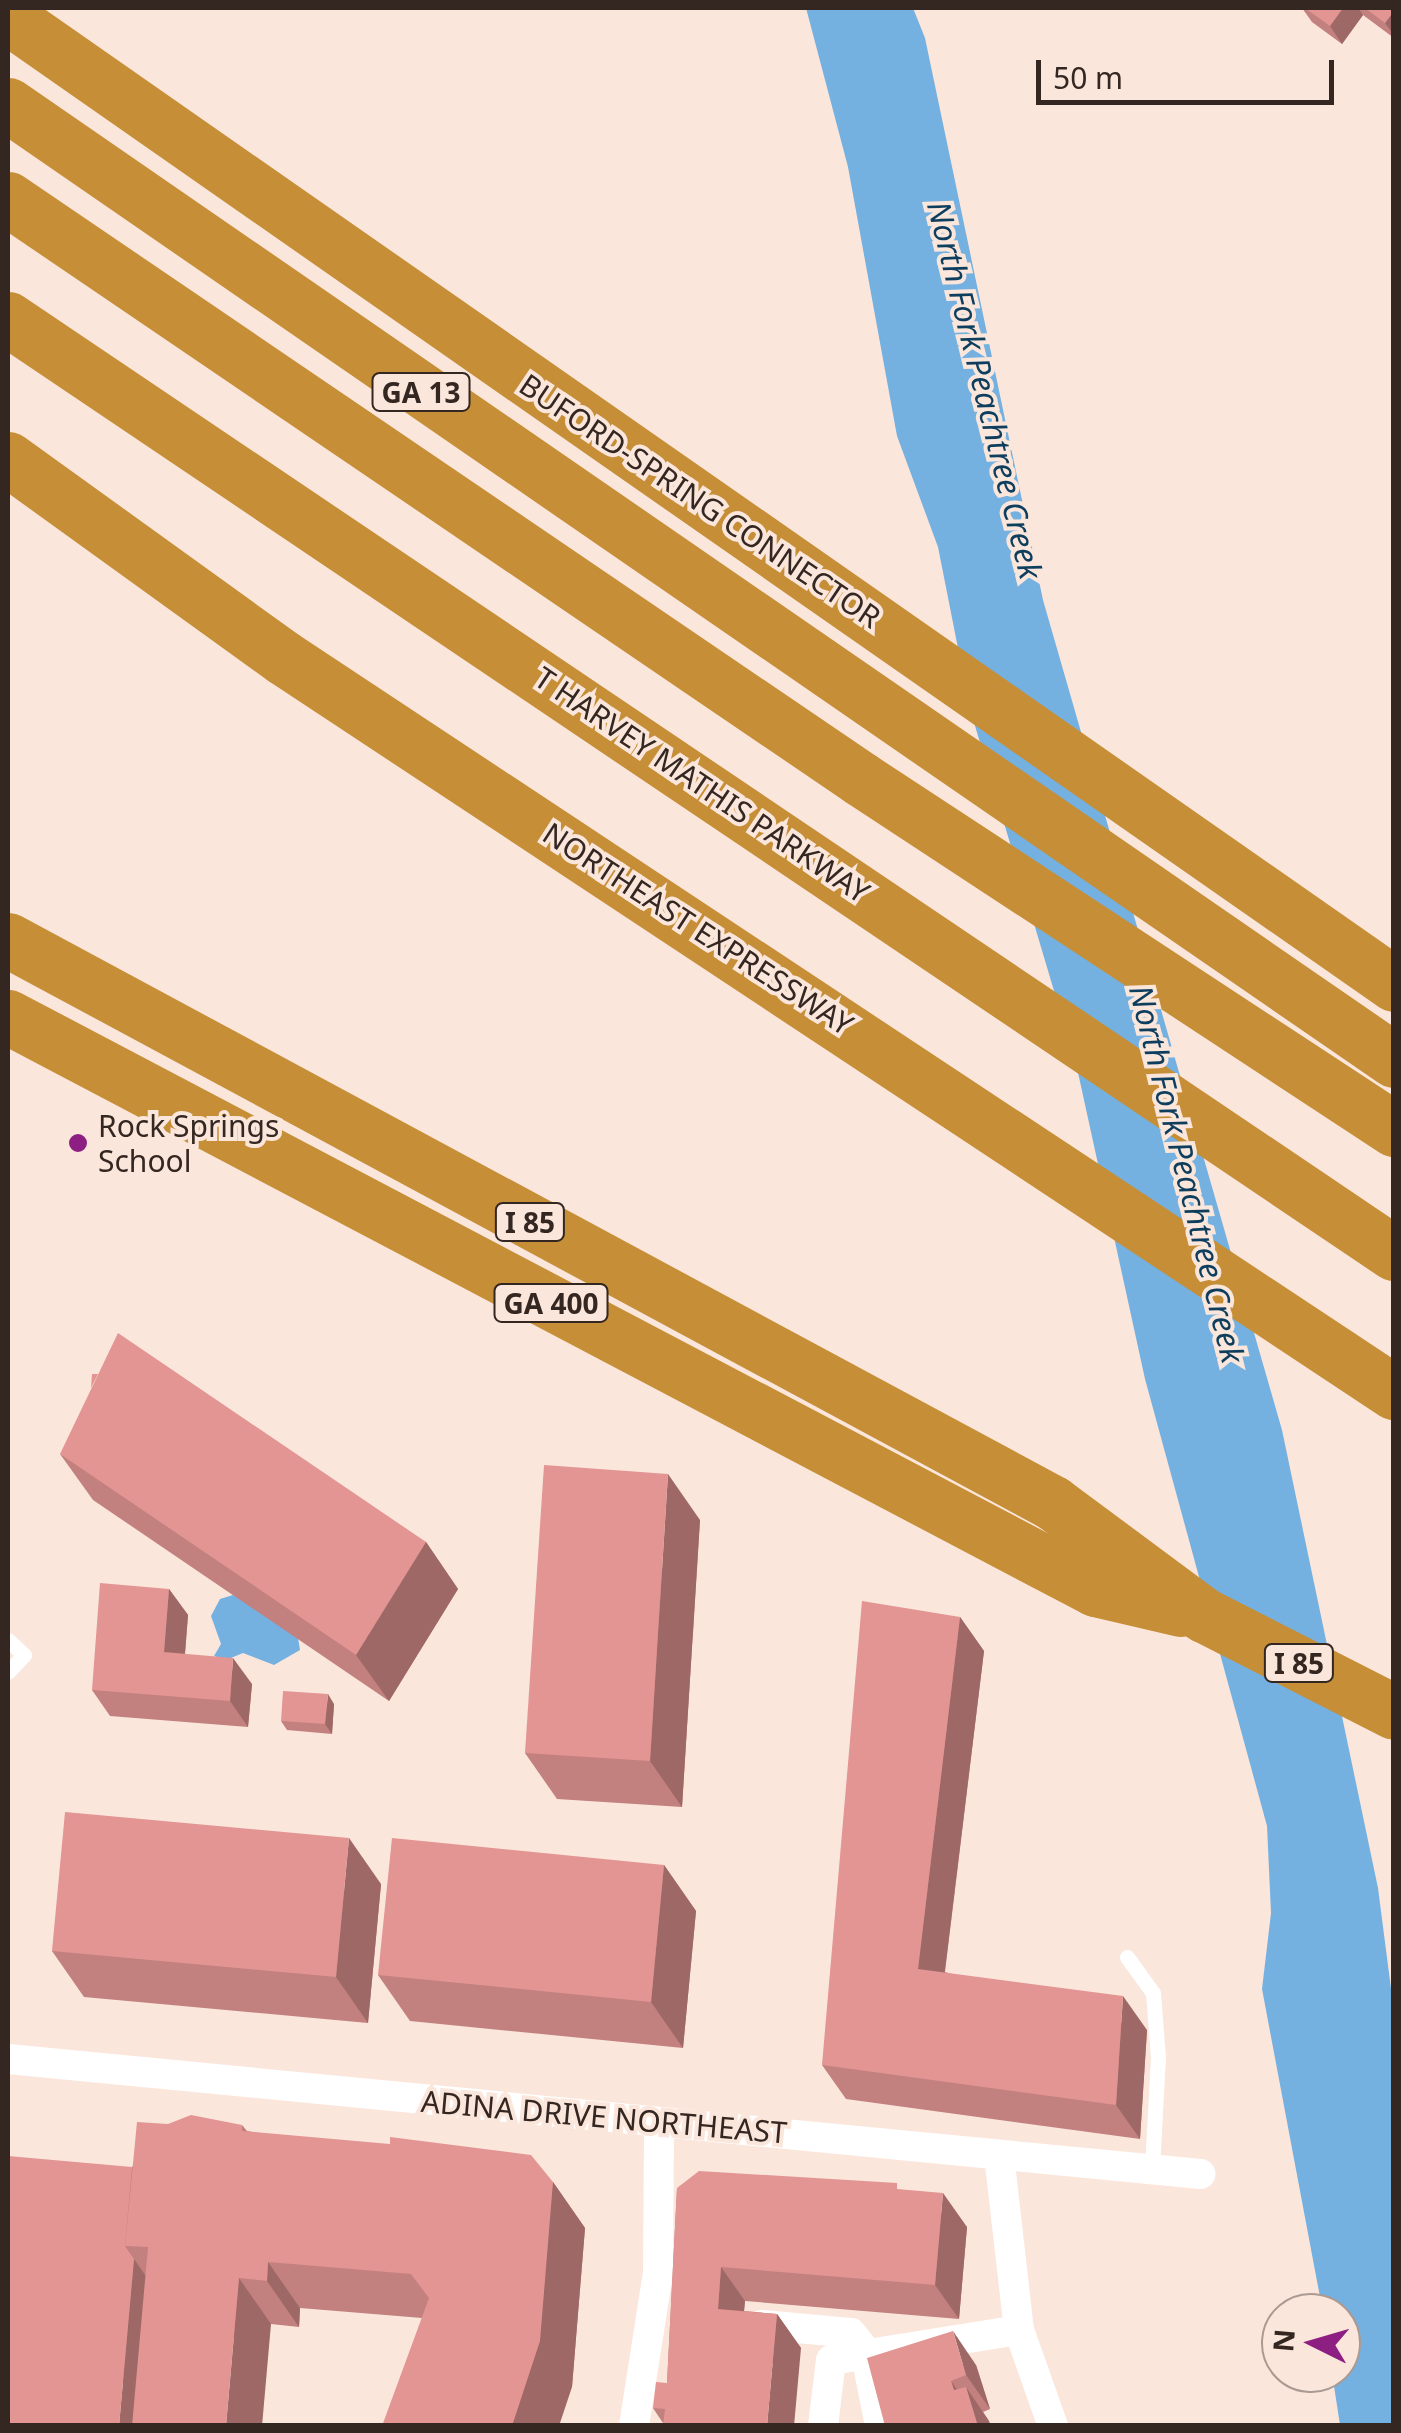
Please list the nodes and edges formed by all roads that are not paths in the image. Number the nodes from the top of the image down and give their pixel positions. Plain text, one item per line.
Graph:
1 (8, 17) edge
2 (8, 105) edge
3 (8, 199) edge
4 (8, 319) edge
5 (8, 458) edge
6 (8, 940) edge
7 (1394, 984) edge
8 (8, 1017) edge
9 (1394, 1060) edge
10 (1394, 1129) edge
11 (1394, 1254) edge
12 (1383, 1385) edge
13 (1204, 1614) junction
14 (8, 1640) edge
15 (8, 1672) edge
16 (1394, 1712) edge
17 (1126, 1957) dead end
18 (8, 2060) edge
19 (659, 2123) junction
20 (1000, 2155) junction
21 (1152, 2170) junction
22 (1200, 2174) dead end
23 (762, 2325) edge
24 (1018, 2330) junction
25 (864, 2350) junction
26 (634, 2426) edge
27 (823, 2426) edge
28 (880, 2426) edge
29 (1053, 2426) edge

1 - 7 highway, BUFORD-SPRING CONNECTOR / GA 13
2 - 9 highway, GA 13
3 - 10 highway
4 - 11 highway, T HARVEY MATHIS PARKWAY
5 - 12 highway, NORTHEAST EXPRESSWAY
6 - 13 highway, I 85
8 - 13 highway, GA 400
13 - 16 highway, I 85
14 - 15 lane
17 - 21 lane
18 - 19 street, ADINA DRIVE NORTHEAST
19 - 20 street, ADINA DRIVE NORTHEAST
19 - 26 street
20 - 21 street, ADINA DRIVE NORTHEAST
20 - 24 street
21 - 22 street, ADINA DRIVE NORTHEAST
23 - 25 street
24 - 25 street
24 - 29 street
25 - 27 street
25 - 28 street

